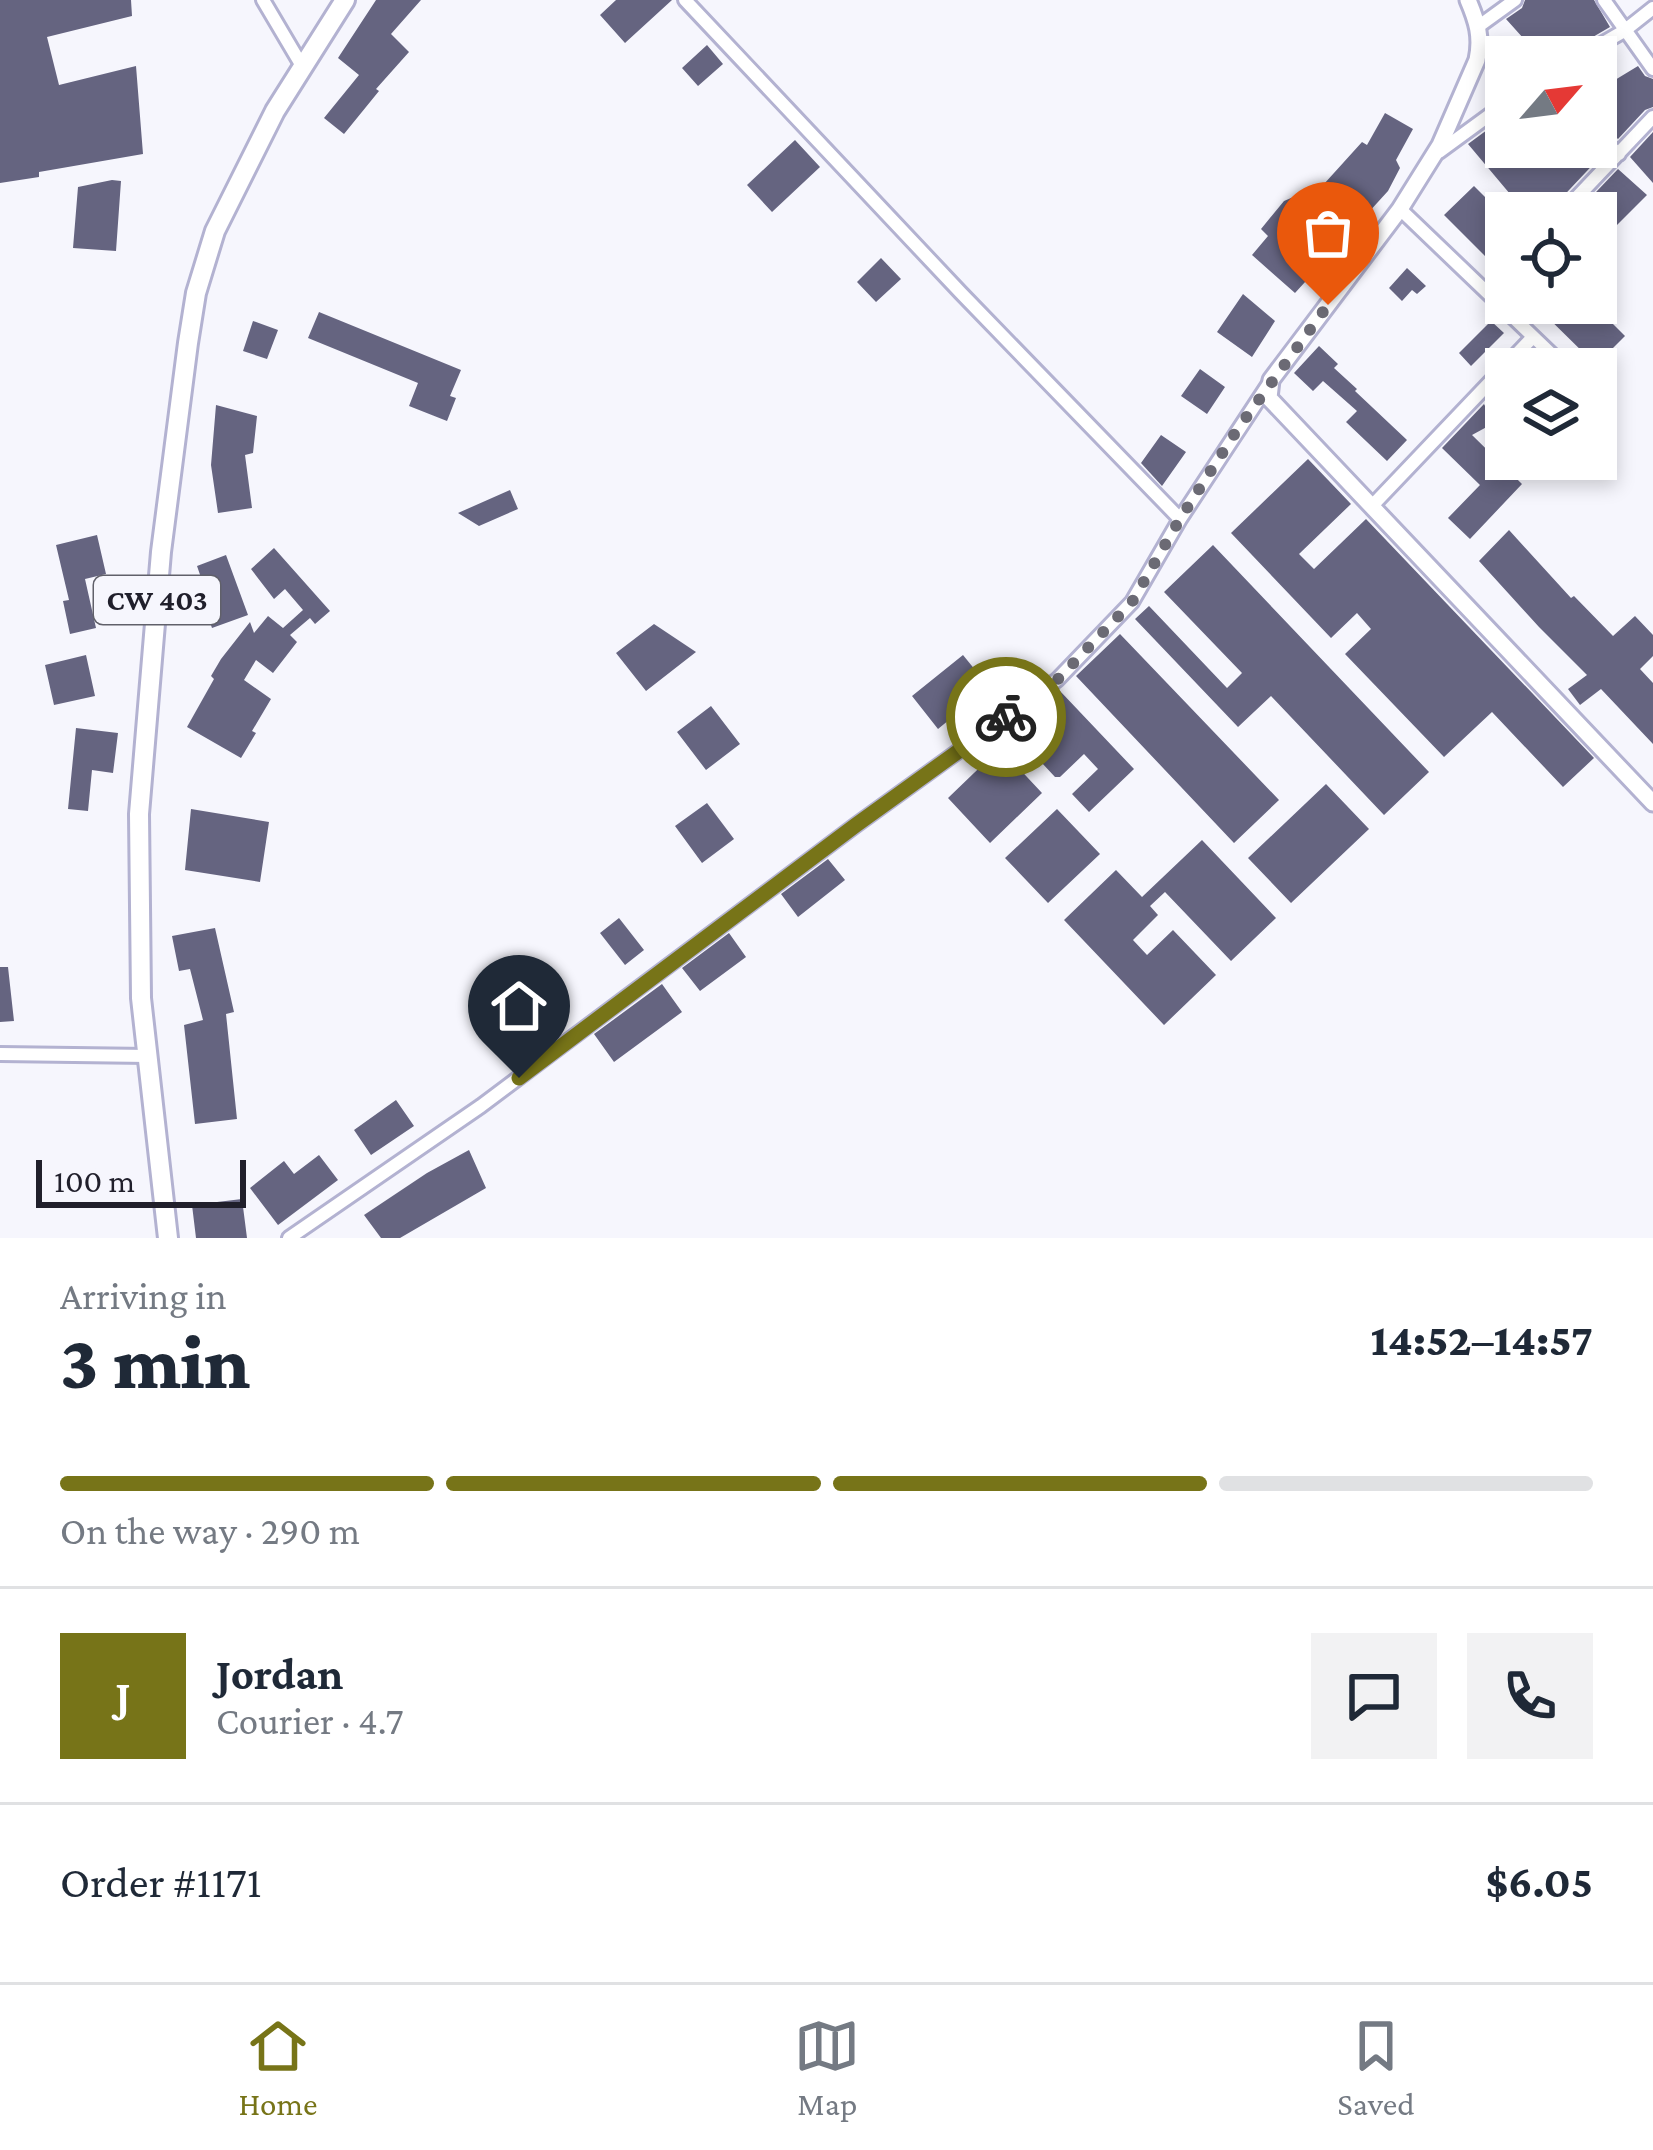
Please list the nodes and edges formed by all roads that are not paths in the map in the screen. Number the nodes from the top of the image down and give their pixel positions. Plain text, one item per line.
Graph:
1 (263, 0) edge
2 (345, 0) edge
3 (685, 0) edge
4 (1468, 0) edge
5 (1514, 0) edge
6 (1604, 0) edge
7 (1653, 8) edge
8 (1479, 26) junction
9 (1624, 31) junction
10 (1615, 36) edge
11 (302, 66) junction
12 (1653, 69) edge
13 (1653, 117) edge
14 (1485, 119) edge
15 (1435, 154) junction
16 (1619, 154) joint
17 (1582, 192) edge
18 (1400, 209) junction
19 (1485, 288) edge
20 (1519, 324) edge
21 (1532, 338) junction
22 (1543, 348) edge
23 (1270, 380) junction
24 (1372, 506) junction
25 (1180, 519) junction
26 (1653, 803) edge
27 (0, 1054) edge
28 (148, 1056) junction
29 (168, 1238) edge
30 (289, 1238) edge

1 - 11 street
2 - 11 main road, CW 403
3 - 25 street
4 - 8 street
5 - 8 street
6 - 9 street
7 - 9 street
8 - 15 street
9 - 10 street
9 - 12 street
11 - 28 main road, CW 403
13 - 16 street
14 - 15 street
15 - 18 street
16 - 17 street
18 - 19 street
18 - 23 street
20 - 21 street
21 - 22 street
21 - 24 street
23 - 24 street
23 - 25 street
24 - 26 street
25 - 30 street
27 - 28 street
28 - 29 main road, CW 403

